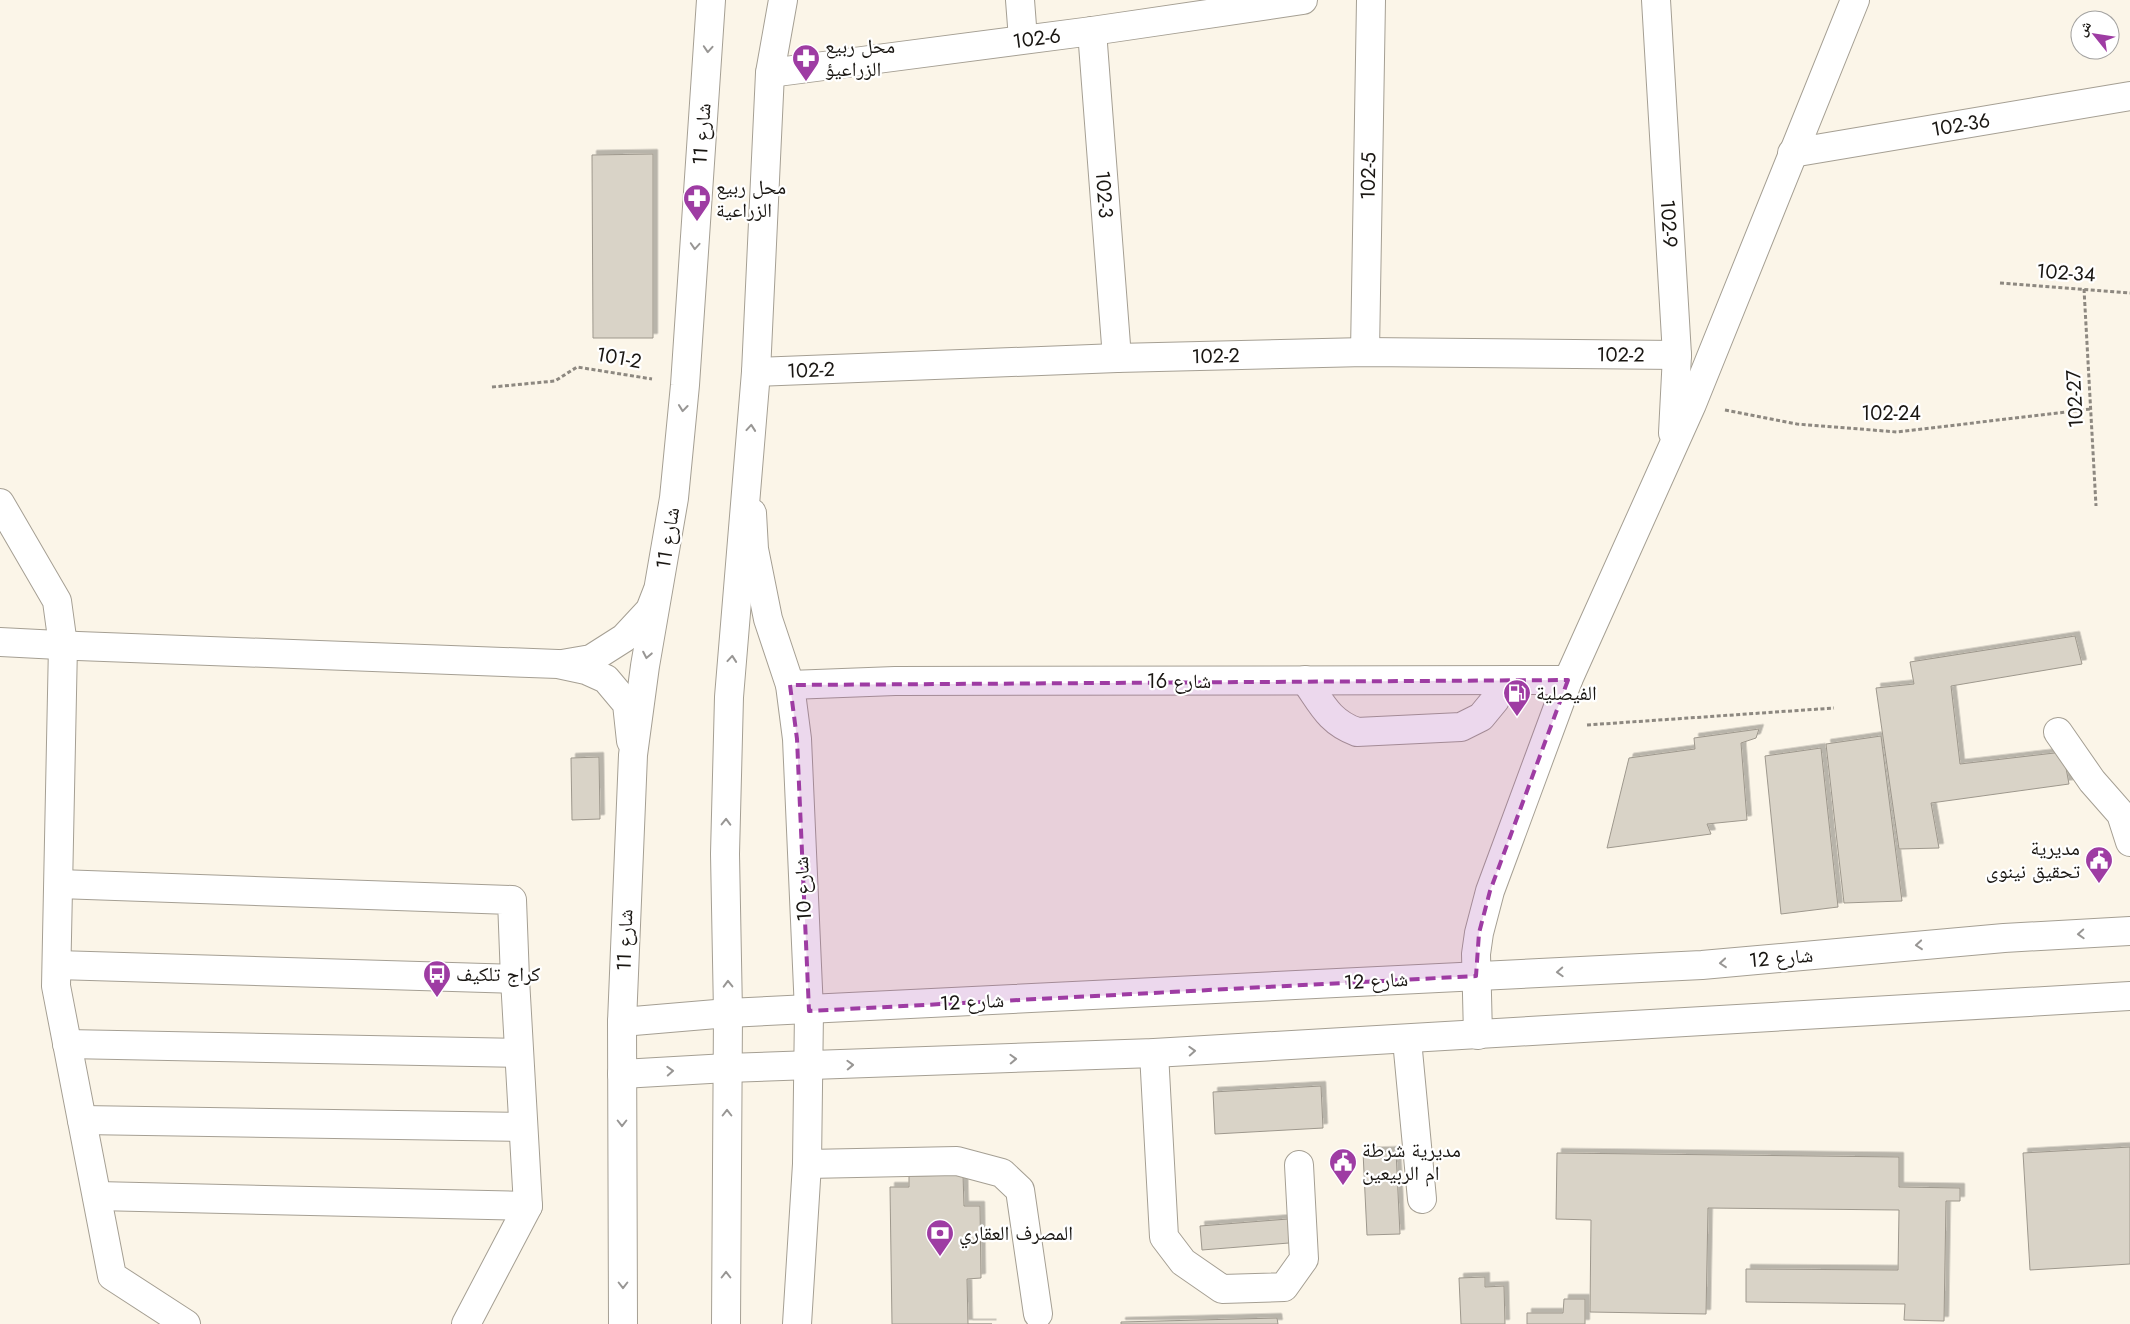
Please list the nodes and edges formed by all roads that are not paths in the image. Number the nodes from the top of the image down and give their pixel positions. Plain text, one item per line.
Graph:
1 (711, 0) edge
2 (783, 0) edge
3 (1020, 0) edge
4 (1303, 0) edge
5 (1372, 0) edge
6 (1656, 0) edge
7 (1854, 0) edge
8 (1092, 31) junction
9 (1023, 39) junction
10 (770, 73) junction
11 (2130, 96) edge
12 (1792, 153) junction
13 (1366, 352) junction
14 (1677, 355) junction
15 (1117, 358) junction
16 (756, 372) junction
17 (1672, 448) junction
18 (748, 460) junction
19 (0, 504) edge
20 (661, 583) junction
21 (0, 642) edge
22 (63, 645) junction
23 (558, 664) junction
24 (1305, 680) junction
25 (1503, 680) junction
26 (1568, 680) junction
27 (790, 685) junction
28 (2058, 732) dead end
29 (633, 755) junction
30 (2130, 842) edge
31 (59, 884) junction
32 (2130, 931) edge
33 (56, 965) junction
34 (1476, 976) junction
35 (515, 979) junction
36 (2130, 996) edge
37 (809, 1010) junction
38 (728, 1014) junction
39 (622, 1022) junction
40 (1478, 1035) junction
41 (1407, 1040) junction
42 (67, 1044) junction
43 (1154, 1053) junction
44 (519, 1054) junction
45 (808, 1066) junction
46 (727, 1068) junction
47 (622, 1074) junction
48 (82, 1120) junction
49 (523, 1127) junction
50 (807, 1164) junction
51 (1299, 1165) dead end
52 (97, 1196) junction
53 (1422, 1200) dead end
54 (528, 1206) junction
55 (1038, 1314) dead end
56 (186, 1324) edge
57 (466, 1324) edge
58 (623, 1324) edge
59 (726, 1324) edge
60 (797, 1324) edge

1 -> 20 street, شارع 11
2 - 10 street
3 - 9 street
4 - 8 street, 102-6
5 - 13 street, 102-5
6 - 14 street, 102-9
7 - 12 street
8 - 9 street, 102-6
8 - 15 street, 102-3
9 - 10 street, 102-6
10 - 16 street
11 - 12 street, 102-36
12 - 17 street
13 - 14 street, 102-2
13 - 15 street, 102-2
14 - 17 street, 102-9
15 - 16 street, 102-2
18 -> 16 street
17 - 26 street
18 - 27 street, شارع 10
38 -> 18 street
19 - 22 street
20 - 23 street
20 -> 29 street, شارع 11
21 - 22 street
22 - 23 street
22 - 31 street
23 - 29 street
24 - 25 street, شارع 16
24 - 25 street
24 - 27 street, شارع 16
25 - 26 street, شارع 16
26 - 34 street
27 - 37 street, شارع 10
28 - 30 street
29 - 39 street, شارع 11
31 - 33 street
31 - 35 street
32 -> 34 street, شارع 12
33 - 35 street
33 - 42 street
34 - 37 street, شارع 12
34 - 40 street
35 - 44 street
36 - 40 street
37 - 38 street, شارع 12
37 - 45 street, شارع 10
38 - 39 street, شارع 12
38 - 46 street
39 - 47 street, شارع 11
40 - 41 street
43 -> 41 street
41 - 53 street
42 - 44 street
42 - 48 street
45 -> 43 street
43 - 51 street
44 - 49 street
45 - 46 street
45 - 50 street, شارع 10
47 -> 46 street
59 -> 46 street
47 -> 58 street, شارع 11
48 - 49 street
48 - 52 street
49 - 54 street
50 - 55 street
50 - 60 street, شارع 10
52 - 54 street
52 - 56 street
54 - 57 street

